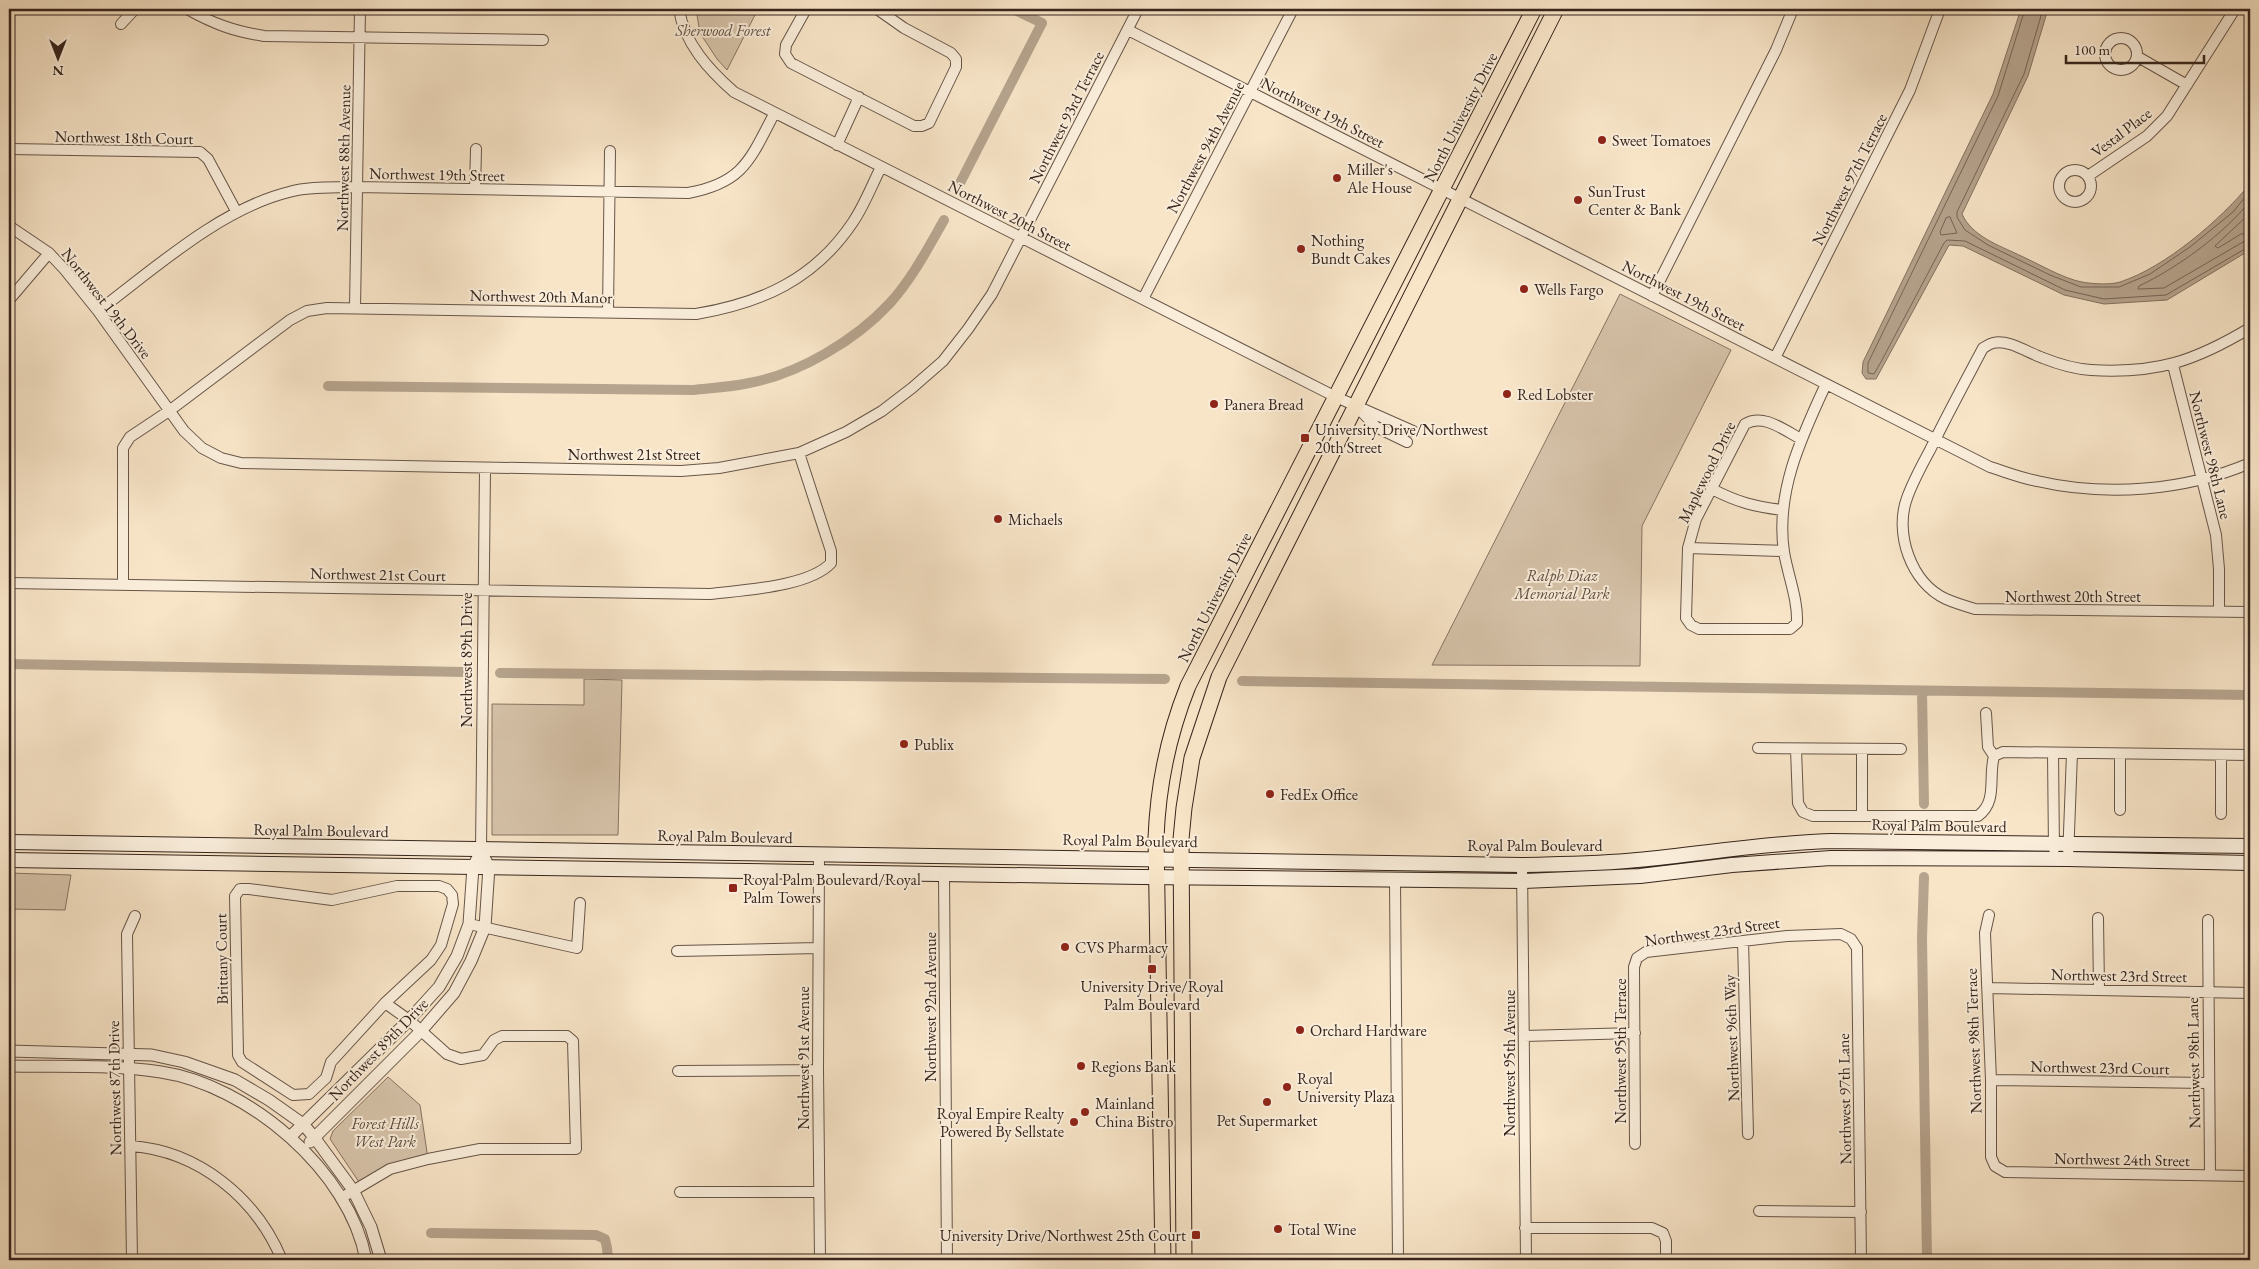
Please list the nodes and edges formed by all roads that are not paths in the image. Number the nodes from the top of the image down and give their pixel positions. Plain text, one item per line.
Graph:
1 (135, 9) edge
2 (187, 9) edge
3 (360, 9) edge
4 (679, 9) edge
5 (806, 9) edge
6 (877, 9) edge
7 (1138, 9) edge
8 (1293, 9) edge
9 (1534, 9) edge
10 (1556, 9) edge
11 (1793, 9) edge
12 (1940, 9) edge
13 (2234, 9) edge
14 (121, 24) dead end
15 (1128, 30) junction
16 (360, 37) junction
17 (543, 40) dead end
18 (2138, 57) dead end
19 (2187, 85) junction
20 (1252, 92) junction
21 (859, 97) junction
22 (774, 114) junction
23 (837, 145) junction
24 (9, 149) edge
25 (476, 149) dead end
26 (610, 152) dead end
27 (881, 167) junction
28 (2088, 176) dead end
29 (357, 187) junction
30 (476, 189) junction
31 (1443, 190) junction
32 (610, 192) junction
33 (1460, 199) junction
34 (236, 211) junction
35 (9, 226) edge
36 (1021, 238) junction
37 (49, 253) junction
38 (1652, 296) junction
39 (1143, 299) junction
40 (9, 300) edge
41 (355, 308) junction
42 (98, 311) junction
43 (608, 312) junction
44 (2250, 328) edge
45 (1775, 358) junction
46 (2173, 365) junction
47 (1826, 384) junction
48 (1336, 397) junction
49 (1355, 404) junction
50 (169, 411) junction
51 (1413, 431) dead end
52 (1801, 439) junction
53 (1935, 440) junction
54 (1407, 442) dead end
55 (800, 453) junction
56 (2250, 463) edge
57 (485, 469) junction
58 (2201, 478) junction
59 (1712, 489) junction
60 (1783, 510) junction
61 (1264, 537) junction
62 (1688, 548) junction
63 (1784, 551) junction
64 (9, 583) edge
65 (1264, 585) junction
66 (123, 586) junction
67 (482, 591) junction
68 (2219, 612) junction
69 (2250, 612) edge
70 (1986, 713) dead end
71 (1758, 748) dead end
72 (1796, 748) junction
73 (1862, 749) junction
74 (1901, 749) dead end
75 (2054, 753) junction
76 (2072, 753) junction
77 (2120, 754) junction
78 (2221, 755) junction
79 (2250, 755) edge
80 (1994, 756) junction
81 (2120, 810) dead end
82 (2221, 814) dead end
83 (1862, 815) junction
84 (9, 842) edge
85 (47, 842) junction
86 (2250, 846) edge
87 (481, 851) junction
88 (2061, 852) junction
89 (820, 855) junction
90 (1157, 858) junction
91 (1181, 858) junction
92 (9, 860) edge
93 (1378, 861) junction
94 (2250, 863) edge
95 (1522, 865) junction
96 (473, 867) junction
97 (489, 868) junction
98 (819, 872) junction
99 (944, 874) junction
100 (1157, 878) junction
101 (1181, 878) junction
102 (1345, 880) junction
103 (1395, 880) junction
104 (1523, 881) junction
105 (580, 903) dead end
106 (1989, 915) dead end
107 (135, 916) dead end
108 (2098, 918) dead end
109 (2208, 920) dead end
110 (469, 924) junction
111 (485, 927) junction
112 (1851, 939) joint
113 (1743, 942) junction
114 (818, 948) junction
115 (677, 951) dead end
116 (1637, 958) joint
117 (1988, 988) junction
118 (2099, 990) junction
119 (2207, 991) junction
120 (2250, 992) edge
121 (9, 997) edge
122 (385, 1003) junction
123 (409, 1020) junction
124 (421, 1031) junction
125 (1635, 1033) junction
126 (1524, 1036) junction
127 (9, 1051) edge
128 (128, 1053) junction
129 (9, 1066) edge
130 (128, 1068) junction
131 (818, 1070) junction
132 (678, 1071) dead end
133 (1990, 1080) junction
134 (9, 1081) edge
135 (2208, 1083) junction
136 (303, 1124) junction
137 (1748, 1134) dead end
138 (290, 1137) junction
139 (314, 1137) junction
140 (1635, 1144) dead end
141 (131, 1146) junction
142 (303, 1148) junction
143 (1995, 1166) joint
144 (2210, 1175) junction
145 (2250, 1176) edge
146 (353, 1190) junction
147 (680, 1192) dead end
148 (819, 1192) junction
149 (341, 1198) junction
150 (1759, 1211) dead end
151 (1861, 1212) junction
152 (1525, 1228) junction
153 (132, 1260) edge
154 (282, 1260) edge
155 (366, 1260) edge
156 (381, 1260) edge
157 (820, 1260) edge
158 (947, 1260) edge
159 (1164, 1260) edge
160 (1184, 1260) edge
161 (1398, 1260) edge
162 (1526, 1260) edge
163 (1666, 1260) edge
164 (1861, 1260) edge

1 - 14 street
2 - 16 street
3 - 16 street, Northwest 88th Avenue
4 - 22 street, Northwest 20th Street
5 - 21 street
6 - 21 street
7 - 15 street, Northwest 93rd Terrace
8 - 20 street, Northwest 94th Avenue
9 - 31 main road, North University Drive
10 - 33 main road
11 - 38 street
12 - 45 street, Northwest 97th Terrace
13 - 19 street, Vestal Place
15 - 20 street, Northwest 19th Street
15 - 36 street, Northwest 93rd Terrace
16 - 17 street
16 - 29 street, Northwest 88th Avenue
18 - 19 street
19 - 28 street, Vestal Place
20 - 31 street, Northwest 19th Street
20 - 39 street, Northwest 94th Avenue
21 - 23 street
22 - 23 street, Northwest 20th Street
22 - 32 street, Northwest 19th Street
23 - 27 street, Northwest 20th Street
24 - 34 street, Northwest 18th Court
25 - 30 street
26 - 32 street
27 - 36 street, Northwest 20th Street
27 - 43 street, Northwest 20th Manor
29 - 30 street, Northwest 19th Street
29 - 34 street, Northwest 19th Street
29 - 41 street, Northwest 88th Avenue
30 - 32 street, Northwest 19th Street
31 - 33 street, Northwest 19th Street
31 - 48 main road, North University Drive
32 - 43 street
33 - 38 street, Northwest 19th Street
33 - 49 main road
34 - 42 street, Northwest 19th Street
35 - 37 street, Northwest 19th Drive
36 - 39 street, Northwest 20th Street
36 - 55 street, Northwest 21st Street
37 - 40 street
37 - 42 street, Northwest 19th Drive
38 - 45 street, Northwest 19th Street
39 - 48 street, Northwest 20th Street
41 - 43 street, Northwest 20th Manor
41 - 50 street, Northwest 20th Manor
42 - 50 street, Northwest 19th Drive
44 - 46 street
45 - 47 street, Northwest 19th Street
46 - 53 street
46 - 58 street, Northwest 98th Lane
47 - 52 street, Maplewood Drive
47 - 53 street, Northwest 19th Street
48 - 49 street, Northwest 20th Street
48 - 61 main road, North University Drive
49 - 51 street, Northwest 20th Street
49 - 54 street, Northwest 20th Street
49 - 65 main road
50 - 57 street, Northwest 21st Street
50 - 66 street, Northwest 20th Manor
52 - 59 street, Maplewood Drive
52 - 60 street, Maplewood Drive
53 - 58 street, Northwest 19th Street
53 - 68 street, Northwest 20th Street
55 - 57 street, Northwest 21st Street
55 - 67 street, Northwest 21st Court
56 - 58 street, Northwest 19th Street
57 - 67 street, Northwest 89th Drive
58 - 68 street, Northwest 98th Lane
59 - 60 street
59 - 62 street, Maplewood Drive
60 - 63 street, Maplewood Drive
61 - 65 main road
61 - 90 main road, North University Drive
62 - 63 street
62 - 63 street, Maplewood Drive
64 - 66 street, Northwest 21st Court
65 - 91 main road
66 - 67 street, Northwest 21st Court
67 - 87 street, Northwest 89th Drive
68 - 69 street, Northwest 20th Street
70 - 80 street
71 - 72 street
72 - 73 street
72 - 83 street
73 - 74 street
73 - 83 street
75 - 76 street
75 - 80 street
75 - 88 street
76 - 77 street
76 - 88 street
77 - 78 street
77 - 81 street
78 - 79 street
78 - 82 street
80 - 83 street
84 - 85 main road, Royal Palm Boulevard
85 - 87 main road, Royal Palm Boulevard
85 - 92 main road
86 - 88 main road, Royal Palm Boulevard
87 - 89 main road, Royal Palm Boulevard
87 - 96 street, Northwest 89th Drive
87 - 97 street, Northwest 89th Drive
88 - 94 main road, Royal Palm Boulevard
88 - 95 main road, Royal Palm Boulevard
88 - 104 main road, Royal Palm Boulevard
89 - 90 main road, Royal Palm Boulevard
89 - 98 street, Northwest 91st Avenue
90 - 91 main road, Royal Palm Boulevard
90 - 100 main road, North University Drive
91 - 93 main road, Royal Palm Boulevard
91 - 101 main road
92 - 96 main road, Royal Palm Boulevard
93 - 95 main road, Royal Palm Boulevard
93 - 102 main road
95 - 104 street, Northwest 95th Avenue
96 - 97 main road, Royal Palm Boulevard
96 - 110 street, Northwest 89th Drive
97 - 98 main road, Royal Palm Boulevard
97 - 111 street, Northwest 89th Drive
98 - 99 main road, Royal Palm Boulevard
98 - 114 street, Northwest 91st Avenue
99 - 100 main road, Royal Palm Boulevard
99 - 158 street, Northwest 92nd Avenue
100 - 101 main road, Royal Palm Boulevard
100 - 159 main road, North University Drive
101 - 102 main road, Royal Palm Boulevard
101 - 160 main road
102 - 103 main road, Royal Palm Boulevard
103 - 104 main road, Royal Palm Boulevard
103 - 161 street
104 - 126 street, Northwest 95th Avenue
105 - 111 street
106 - 117 street, Northwest 98th Terrace
107 - 128 street, Northwest 87th Drive
108 - 118 street
109 - 119 street, Northwest 98th Lane
110 - 111 street
110 - 123 street, Northwest 89th Drive
111 - 124 street, Northwest 89th Drive
112 - 113 street, Northwest 23rd Street
112 - 151 street, Northwest 97th Lane
113 - 116 street, Northwest 23rd Street
113 - 137 street, Northwest 96th Way
114 - 115 street
114 - 131 street, Northwest 91st Avenue
116 - 125 street, Northwest 95th Terrace
117 - 118 street, Northwest 23rd Street
117 - 133 street, Northwest 98th Terrace
118 - 119 street, Northwest 23rd Street
119 - 120 street, Northwest 23rd Street
119 - 135 street, Northwest 98th Lane
121 - 127 street
122 - 122 street, Brittany Court
122 - 123 street
123 - 124 street
123 - 136 street, Northwest 89th Drive
124 - 139 street, Northwest 89th Drive
124 - 146 street
125 - 126 street
125 - 140 street, Northwest 95th Terrace
126 - 152 street, Northwest 95th Avenue
127 - 128 street
127 - 129 street
128 - 130 street, Northwest 87th Drive
128 - 136 street
129 - 130 street
129 - 134 street
130 - 138 street
130 - 141 street, Northwest 87th Drive
131 - 132 street
131 - 148 street, Northwest 91st Avenue
133 - 135 street, Northwest 23rd Court
133 - 143 street, Northwest 98th Terrace
135 - 144 street, Northwest 98th Lane
136 - 138 street, Northwest 89th Drive
136 - 139 street
138 - 142 street
139 - 142 street, Northwest 89th Drive
139 - 146 street
141 - 153 street, Northwest 87th Drive
141 - 154 street
142 - 149 street
143 - 144 street, Northwest 24th Street
144 - 145 street, Northwest 24th Street
146 - 149 street
146 - 156 street
147 - 148 street
148 - 157 street, Northwest 91st Avenue
149 - 155 street
150 - 151 street
151 - 164 street, Northwest 97th Lane
152 - 162 street, Northwest 95th Avenue
152 - 163 street

